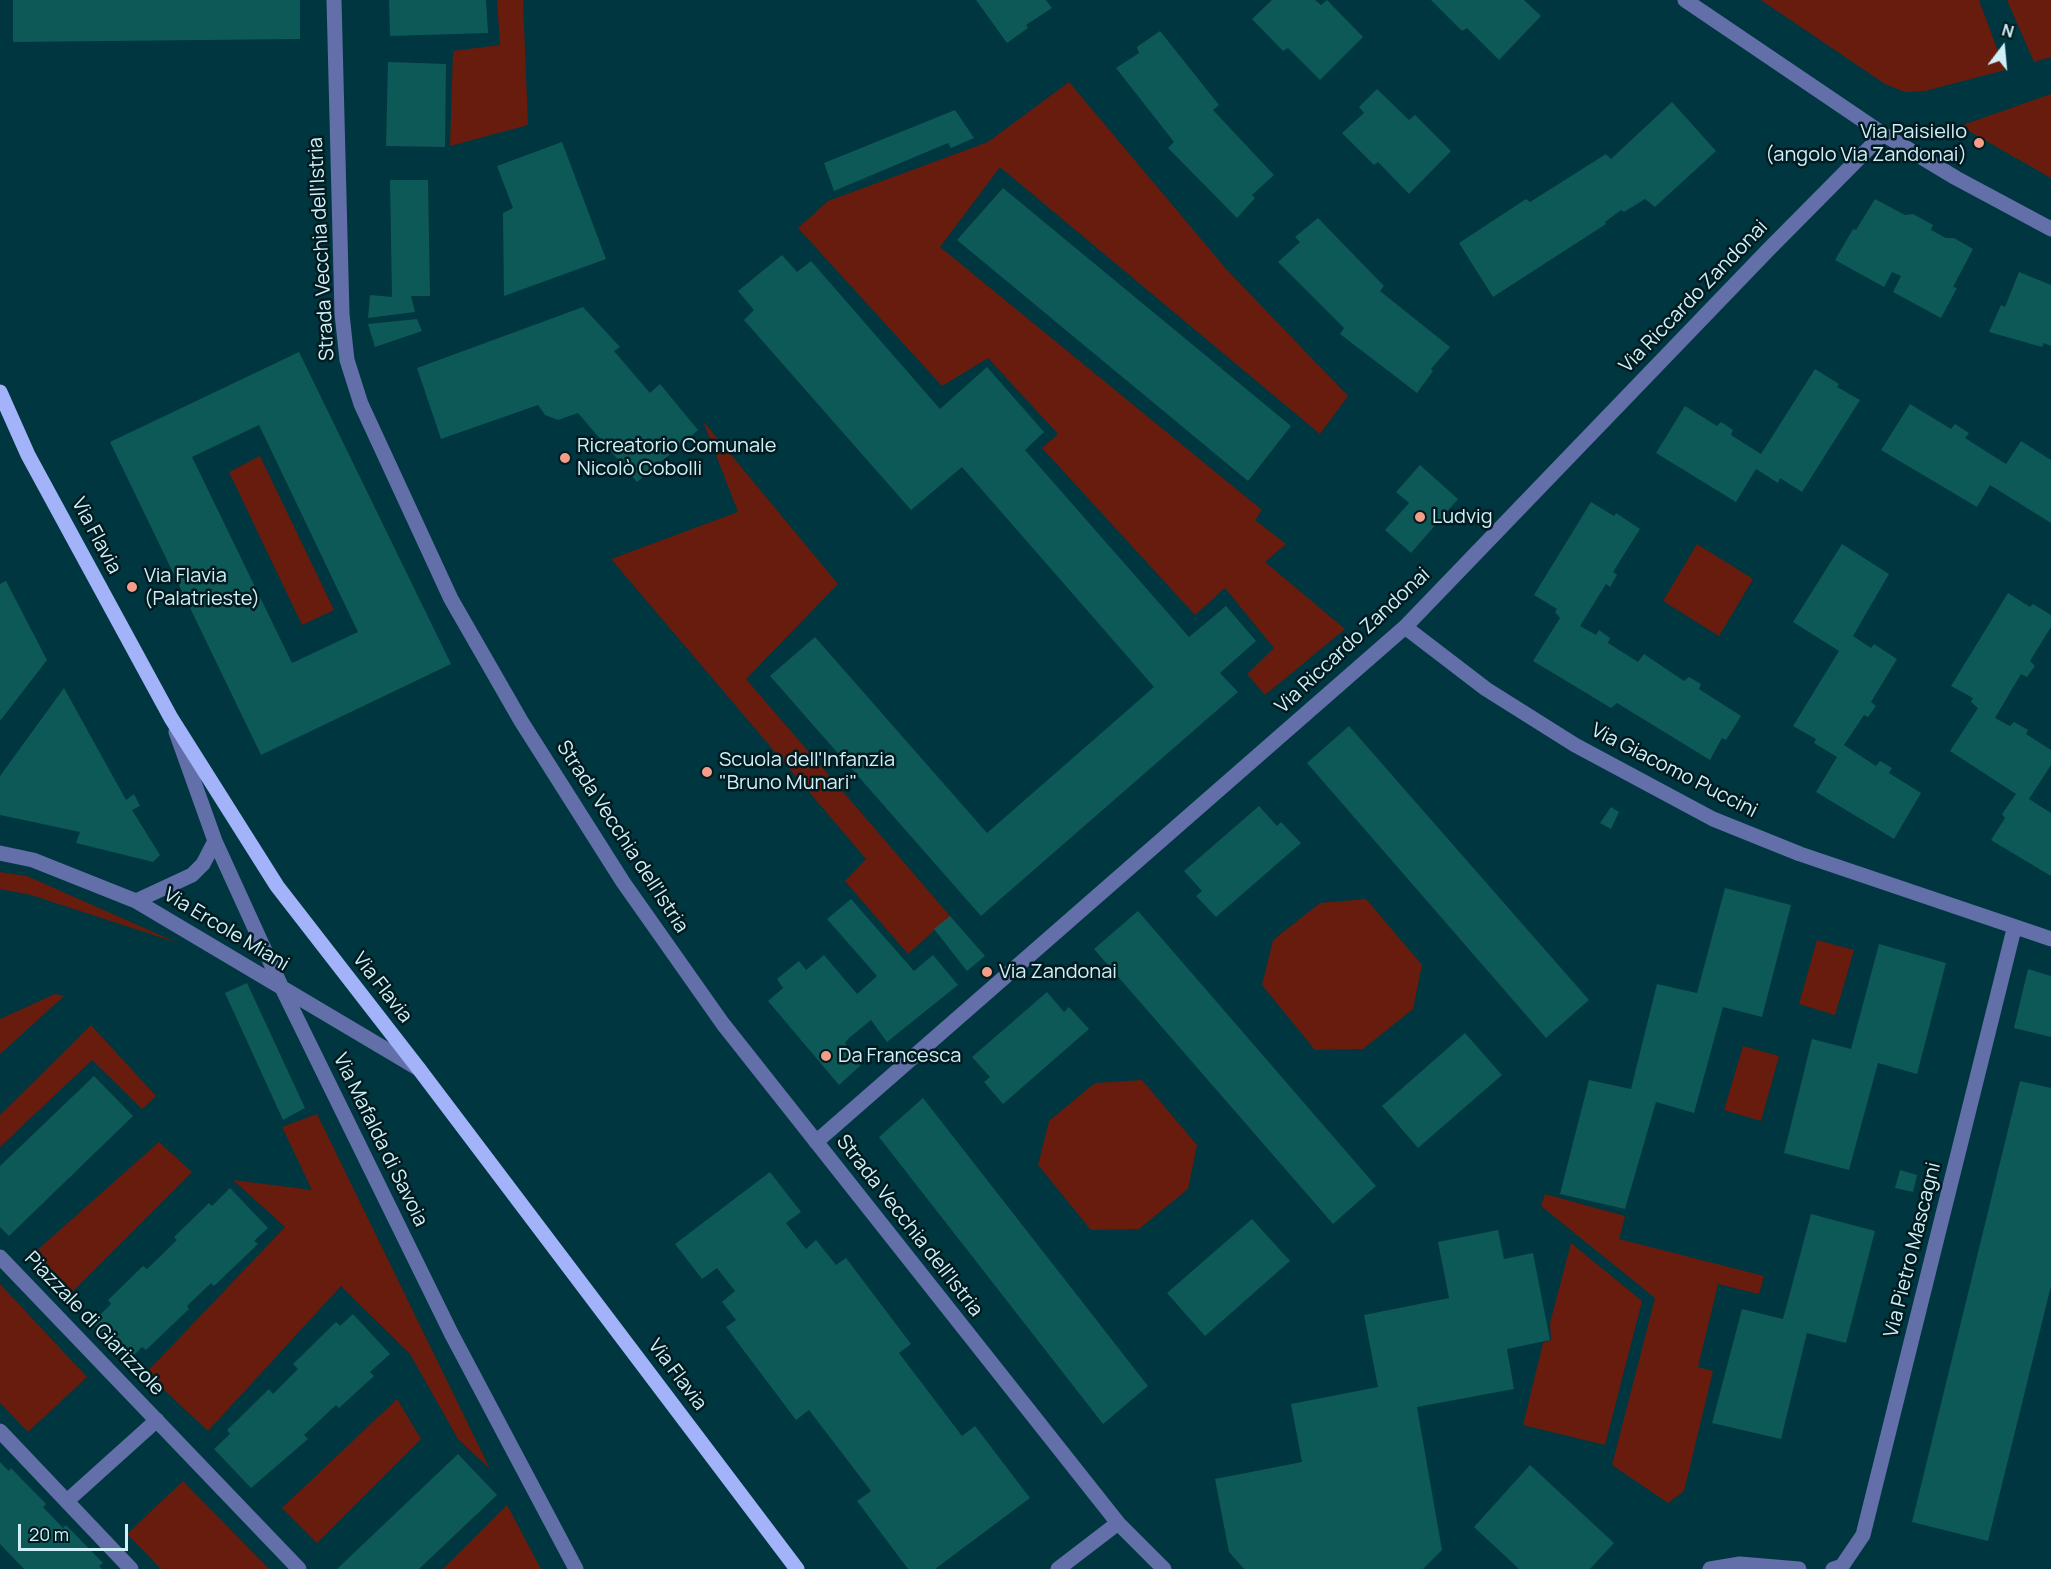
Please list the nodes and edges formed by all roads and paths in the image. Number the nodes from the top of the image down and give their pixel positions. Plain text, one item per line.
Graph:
1 (334, 0) edge
2 (1684, 0) edge
3 (1883, 134) junction
4 (2051, 229) edge
5 (0, 392) edge
6 (1405, 627) junction
7 (171, 718) junction
8 (215, 841) junction
9 (0, 853) edge
10 (136, 901) junction
11 (2014, 928) junction
12 (2051, 939) edge
13 (282, 988) junction
14 (419, 1069) junction
15 (816, 1142) junction
16 (0, 1257) edge
17 (157, 1420) junction
18 (0, 1431) edge
19 (67, 1501) junction
20 (1118, 1523) junction
21 (1838, 1568) edge
22 (131, 1569) edge
23 (299, 1569) edge
24 (576, 1569) edge
25 (797, 1569) edge
26 (1058, 1569) edge
27 (1164, 1569) edge
28 (1710, 1569) edge
29 (1799, 1569) edge

1 - 15 street, Strada Vecchia dell'Istria
2 - 3 street
3 - 4 street
3 - 6 street, Via Riccardo Zandonai
5 - 7 main road, Via Flavia
6 - 11 street, Via Giacomo Puccini
6 - 15 street, Via Riccardo Zandonai
7 - 8 street, Via Mafalda di Savoia
7 - 14 main road, Via Flavia
8 - 10 street
8 - 13 street, Via Mafalda di Savoia
9 - 10 street, Via Ercole Miani
10 - 13 street, Via Ercole Miani
11 - 12 street, Via Giacomo Puccini
11 - 21 street, Via Pietro Mascagni
13 - 14 street, Via Ercole Miani
13 - 24 street, Via Mafalda di Savoia
14 - 25 main road, Via Flavia
15 - 20 street, Strada Vecchia dell'Istria
16 - 17 street, Piazzale di Giarizzole
17 - 19 street, Piazzale di Giarizzole
17 - 23 street, Piazzale di Giarizzole
18 - 19 street
19 - 22 street
20 - 26 street
20 - 27 street, Strada Vecchia dell'Istria
28 - 29 street

